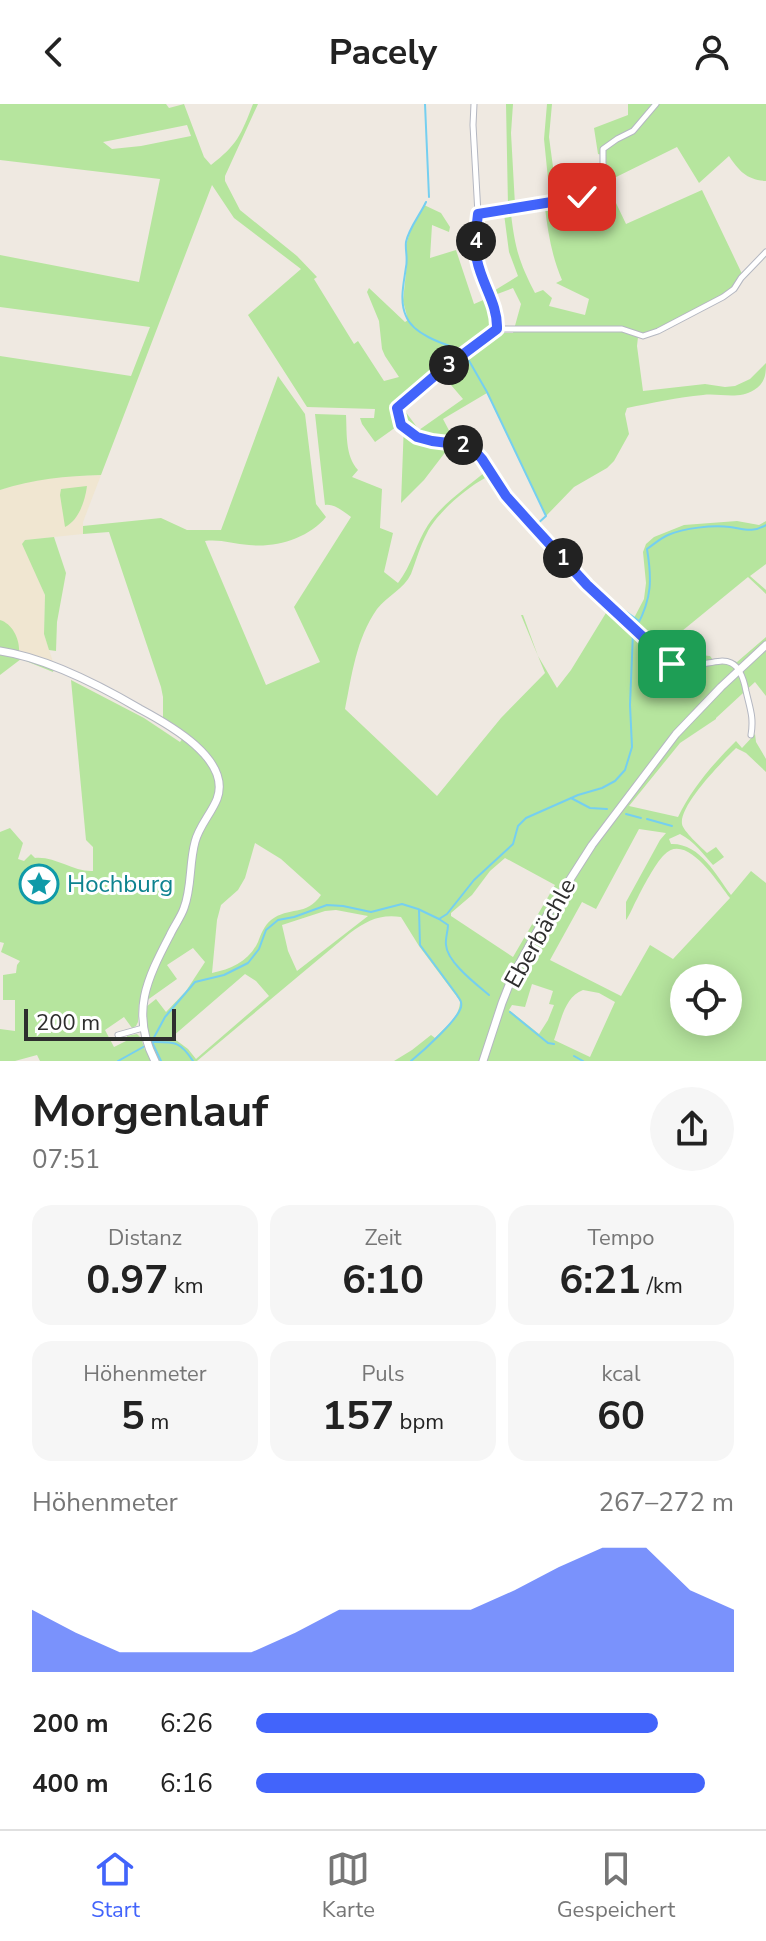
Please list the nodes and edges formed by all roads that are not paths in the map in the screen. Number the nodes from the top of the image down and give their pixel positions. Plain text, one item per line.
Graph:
1 (474, 104) edge
2 (656, 104) edge
3 (478, 214) junction
4 (766, 252) edge
5 (497, 329) junction
6 (766, 645) edge
7 (0, 651) edge
8 (739, 669) junction
9 (751, 735) dead end
10 (144, 1032) junction
11 (118, 1035) dead end
12 (155, 1061) edge
13 (483, 1061) edge

1 - 3 street
2 - 3 street
3 - 5 street
4 - 5 street
5 - 8 street
6 - 8 street, Eberbächle
7 - 10 street
8 - 9 street
8 - 13 street, Eberbächle
10 - 11 street
10 - 12 street

